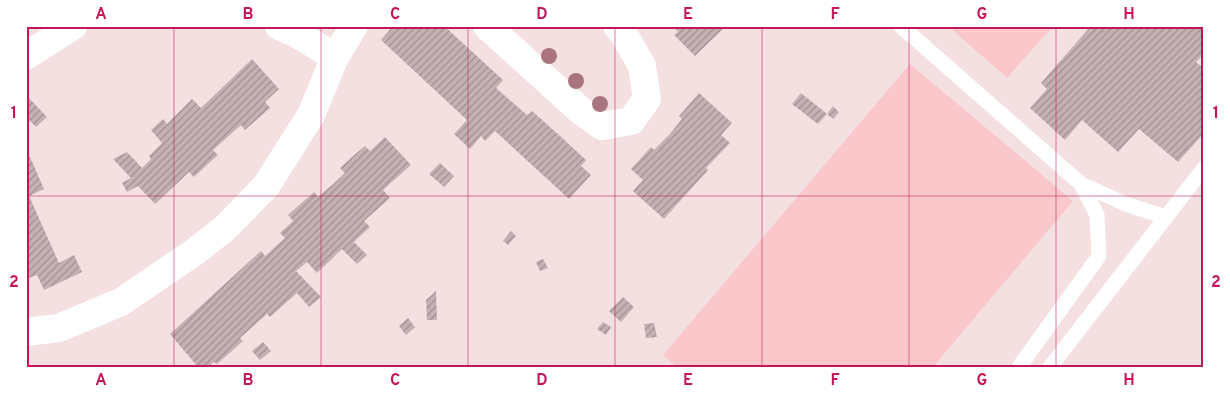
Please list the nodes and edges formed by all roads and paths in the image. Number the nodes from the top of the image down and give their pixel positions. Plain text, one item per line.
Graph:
1 (73, 26) edge
2 (279, 26) edge
3 (354, 26) edge
4 (486, 26) edge
5 (617, 26) edge
6 (900, 26) edge
7 (26, 56) edge
8 (335, 57) junction
9 (1204, 168) edge
10 (1081, 184) junction
11 (1166, 217) junction
12 (26, 332) edge
13 (1019, 367) edge
14 (1050, 367) edge

1 - 7 street
2 - 8 street
3 - 8 street
4 - 5 street
6 - 10 lane
8 - 12 street
9 - 11 lane
10 - 11 lane
10 - 13 lane
11 - 14 lane

